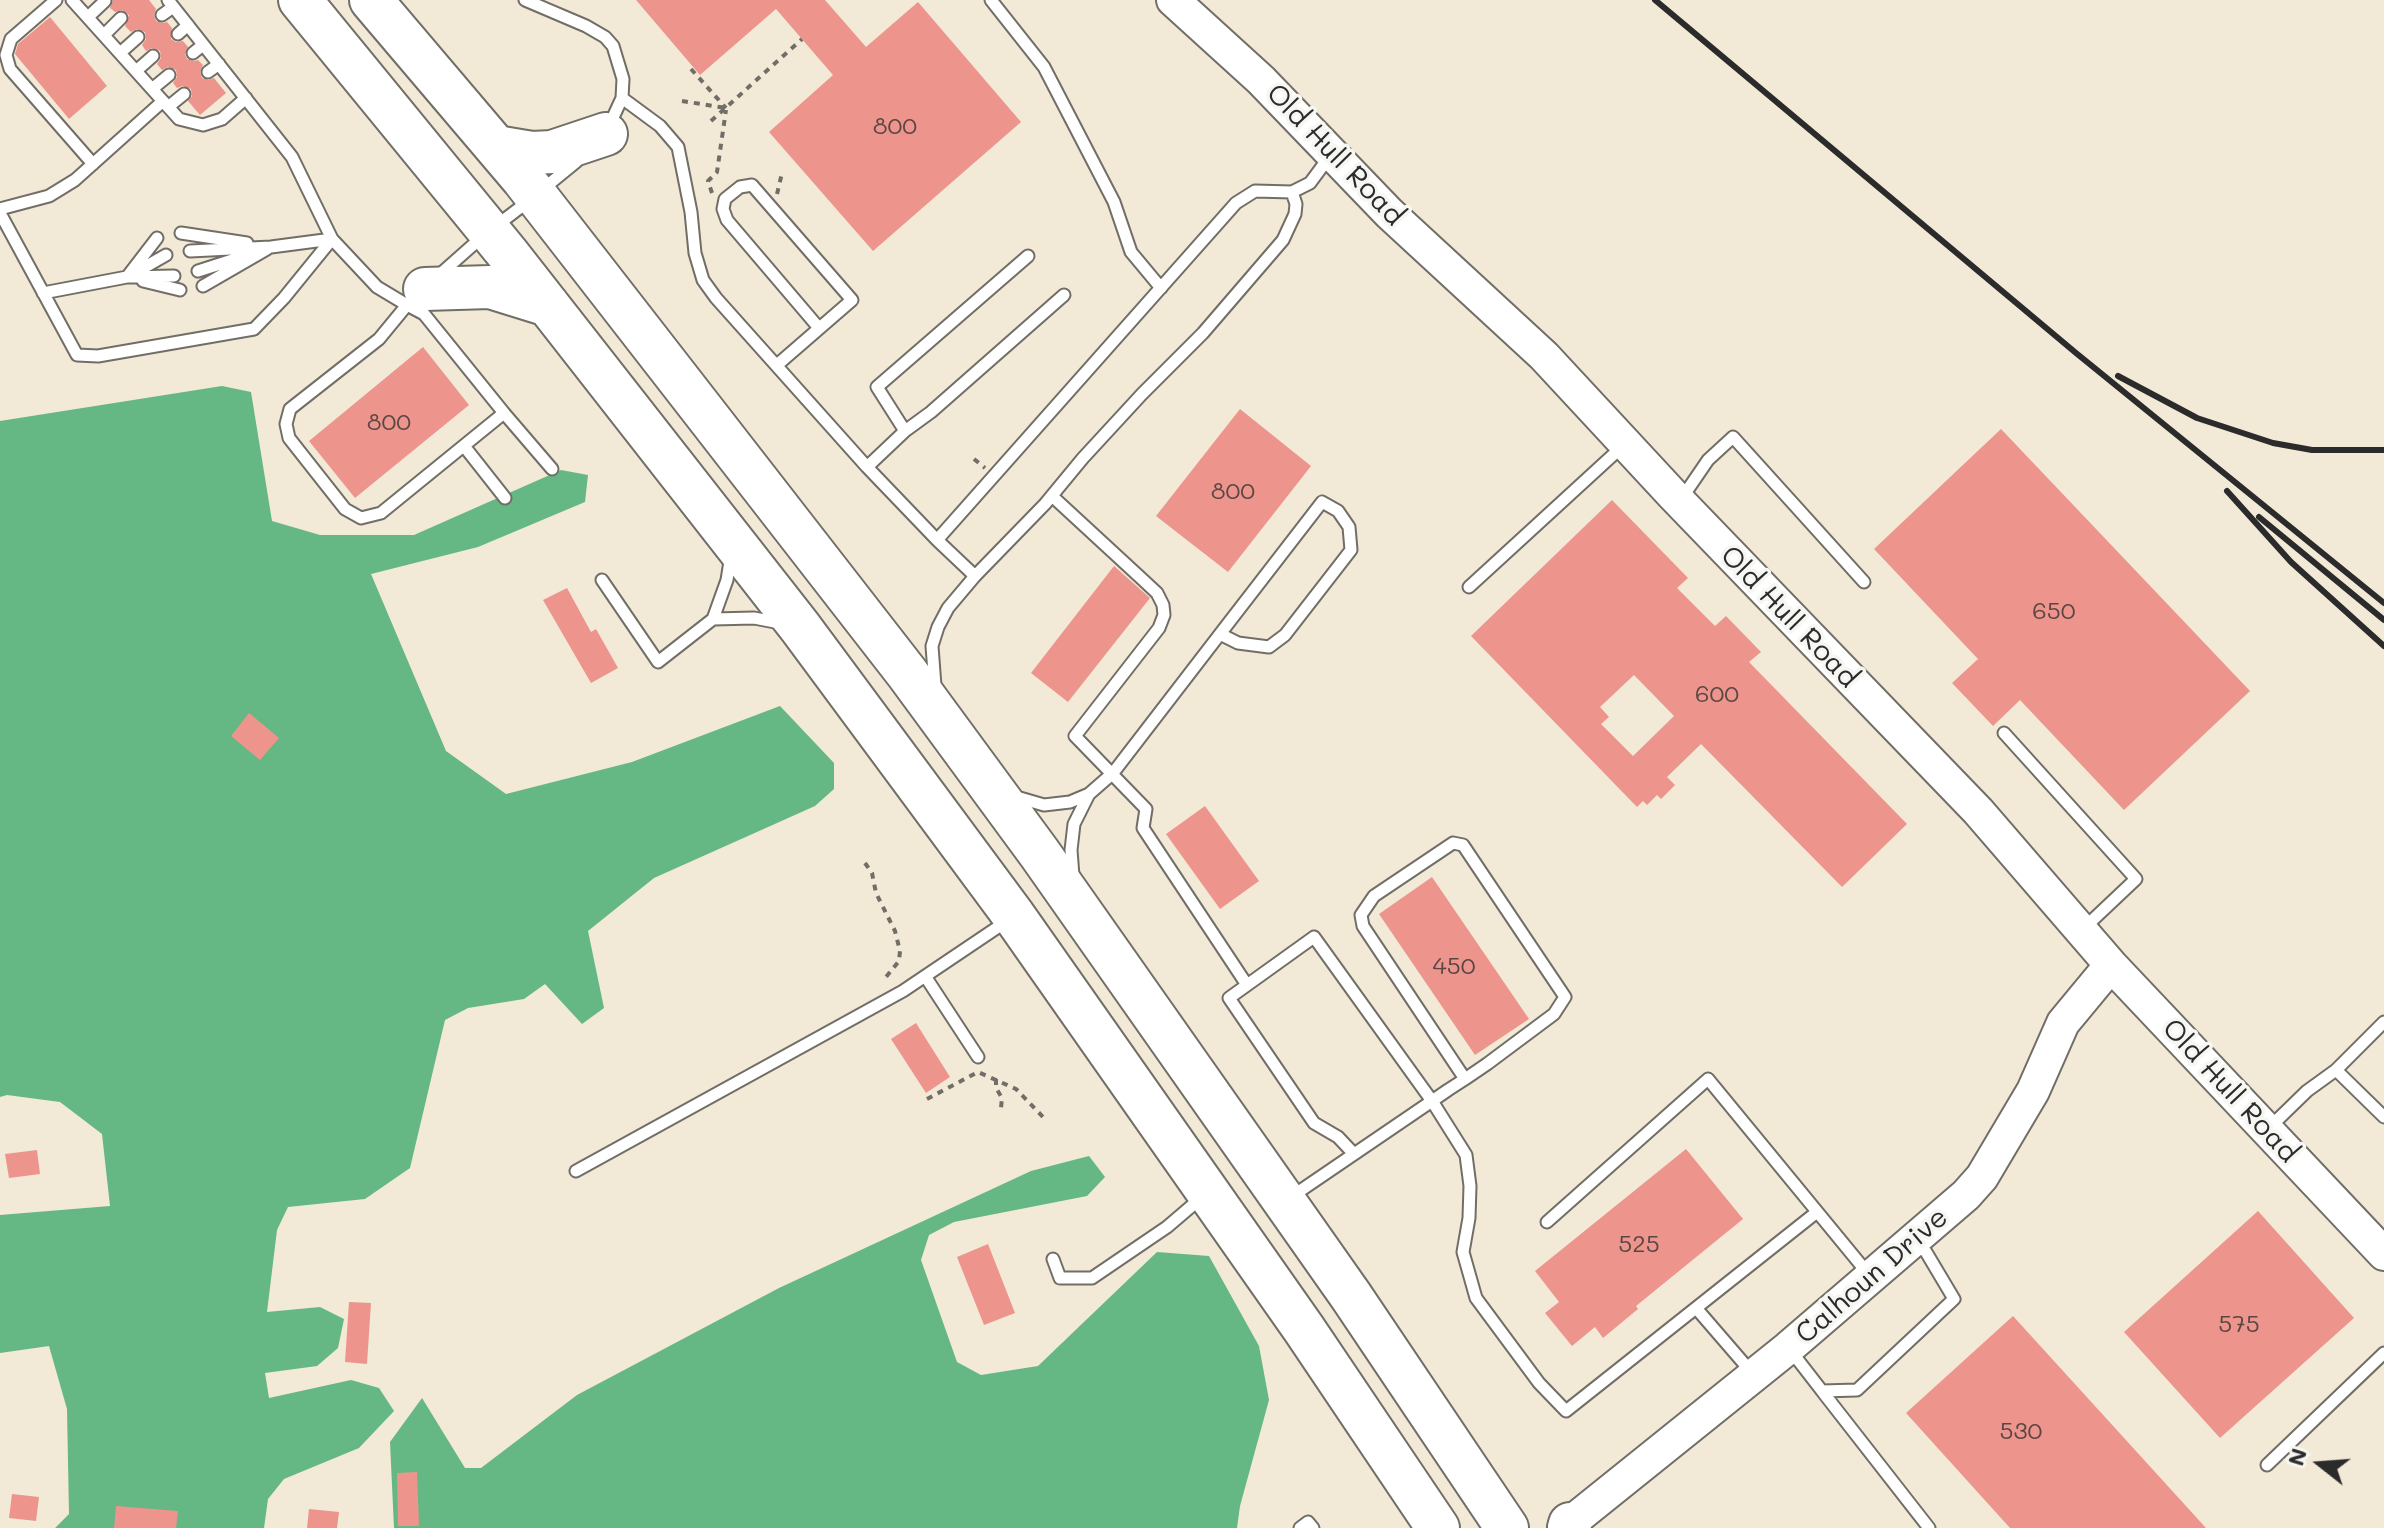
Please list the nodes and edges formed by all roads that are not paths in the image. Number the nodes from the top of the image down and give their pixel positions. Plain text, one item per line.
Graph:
1 (56, 0) edge
2 (72, 0) edge
3 (300, 0) edge
4 (338, 0) edge
5 (371, 0) edge
6 (525, 0) edge
7 (991, 0) edge
8 (1173, 0) edge
9 (105, 1) edge
10 (170, 3) edge
11 (162, 15) dead end
12 (88, 17) junction
13 (121, 18) dead end
14 (188, 25) junction
15 (178, 34) dead end
16 (104, 35) junction
17 (138, 37) dead end
18 (203, 45) junction
19 (120, 53) junction
20 (193, 53) dead end
21 (153, 56) dead end
22 (219, 64) junction
23 (136, 71) junction
24 (208, 72) dead end
25 (169, 75) dead end
26 (152, 89) junction
27 (184, 94) dead end
28 (246, 98) junction
29 (166, 104) junction
30 (614, 116) junction
31 (496, 147) junction
32 (1333, 152) junction
33 (93, 164) junction
34 (1292, 192) junction
35 (0, 211) edge
36 (512, 214) junction
37 (181, 233) dead end
38 (157, 238) dead end
39 (332, 239) junction
40 (271, 247) junction
41 (190, 251) dead end
42 (166, 255) dead end
43 (1028, 256) dead end
44 (198, 271) dead end
45 (174, 276) dead end
46 (127, 277) junction
47 (203, 286) dead end
48 (1161, 288) junction
49 (180, 290) dead end
50 (43, 293) junction
51 (1064, 295) dead end
52 (416, 297) junction
53 (548, 305) junction
54 (819, 328) junction
55 (777, 365) junction
56 (504, 413) junction
57 (905, 431) junction
58 (1626, 444) junction
59 (464, 446) junction
60 (867, 467) junction
61 (552, 469) dead end
62 (1052, 496) junction
63 (505, 498) dead end
64 (1679, 502) junction
65 (937, 540) junction
66 (734, 542) junction
67 (975, 576) junction
68 (602, 580) dead end
69 (1864, 582) dead end
70 (1469, 587) dead end
71 (713, 619) junction
72 (800, 627) junction
73 (1220, 634) junction
74 (950, 731) junction
75 (2004, 733) dead end
76 (1113, 773) junction
77 (990, 786) junction
78 (1089, 794) junction
79 (1076, 906) junction
80 (1014, 916) junction
81 (2081, 931) junction
82 (2111, 965) junction
83 (925, 976) junction
84 (1247, 985) junction
85 (2384, 1022) edge
86 (1104, 1045) junction
87 (978, 1057) dead end
88 (2336, 1070) junction
89 (1465, 1079) junction
90 (1432, 1101) junction
91 (2384, 1117) edge
92 (2267, 1130) junction
93 (1354, 1154) junction
94 (576, 1171) dead end
95 (1208, 1193) junction
96 (1284, 1202) junction
97 (1817, 1212) junction
98 (1547, 1222) dead end
99 (1915, 1241) junction
100 (2384, 1254) edge
101 (1053, 1259) dead end
102 (1871, 1277) junction
103 (1696, 1308) junction
104 (1788, 1348) junction
105 (2384, 1353) edge
106 (1753, 1375) junction
107 (1822, 1391) junction
108 (2267, 1465) dead end
109 (1568, 1527) edge
110 (1300, 1528) edge
111 (1313, 1528) edge
112 (1438, 1528) edge
113 (1473, 1528) edge
114 (1507, 1528) edge
115 (1929, 1528) edge

1 - 33 lane
2 - 12 lane
3 - 36 highway
4 - 36 highway
5 - 31 highway
6 - 30 lane
7 - 48 lane
8 - 32 main road, Old Hull Road
9 - 12 lane
10 - 11 lane
10 - 14 lane
12 - 16 lane
13 - 16 lane
14 - 15 lane
14 - 18 lane
16 - 19 lane
17 - 19 lane
18 - 20 lane
18 - 22 lane
19 - 23 lane
21 - 23 lane
22 - 24 lane
22 - 28 lane
23 - 26 lane
25 - 26 lane
26 - 29 lane
27 - 29 lane
28 - 29 lane
28 - 39 lane
29 - 33 lane
30 - 31 highway
30 - 36 lane
30 - 55 lane
31 - 36 highway
32 - 34 lane
32 - 58 main road, Old Hull Road
33 - 35 lane
34 - 48 lane
34 - 62 lane
35 - 50 lane
36 - 52 lane
36 - 53 highway
36 - 74 highway
37 - 40 lane
38 - 46 lane
39 - 40 lane
39 - 50 lane
39 - 52 lane
40 - 41 lane
40 - 44 lane
40 - 47 lane
42 - 46 lane
43 - 57 lane
45 - 46 lane
46 - 49 lane
46 - 50 lane
48 - 65 lane
51 - 57 lane
52 - 53 highway
52 - 56 lane
52 - 59 lane
53 - 66 highway
54 - 54 lane
54 - 55 lane
55 - 60 lane
56 - 59 lane
56 - 61 lane
57 - 60 lane
58 - 64 main road, Old Hull Road
58 - 70 lane
59 - 63 lane
60 - 65 lane
62 - 67 lane
62 - 76 lane
64 - 69 lane
64 - 81 main road, Old Hull Road
65 - 67 lane
66 - 71 lane
66 - 72 highway
67 - 74 lane
68 - 71 lane
71 - 72 lane
72 - 80 highway
73 - 73 lane
73 - 76 lane
74 - 77 highway
75 - 81 lane
76 - 78 lane
76 - 84 lane
77 - 78 lane
77 - 79 highway
78 - 79 lane
79 - 96 highway
80 - 83 lane
80 - 86 highway
81 - 82 main road, Old Hull Road
82 - 92 main road, Old Hull Road
82 - 99 main road, Calhoun Drive
83 - 87 lane
83 - 94 lane
84 - 90 lane
84 - 93 lane
85 - 88 lane
86 - 95 highway
86 - 113 highway
88 - 91 lane
88 - 92 lane
89 - 89 lane
89 - 90 lane
90 - 93 lane
90 - 103 lane
92 - 100 main road, Old Hull Road
93 - 96 lane
95 - 101 lane
95 - 112 highway
96 - 114 highway
97 - 98 lane
97 - 102 lane
97 - 103 lane
99 - 102 main road, Calhoun Drive
99 - 107 lane
102 - 104 main road, Calhoun Drive
103 - 106 lane
104 - 106 main road, Calhoun Drive
104 - 107 lane
105 - 108 lane
106 - 109 main road, Calhoun Drive
107 - 115 lane
110 - 111 lane

